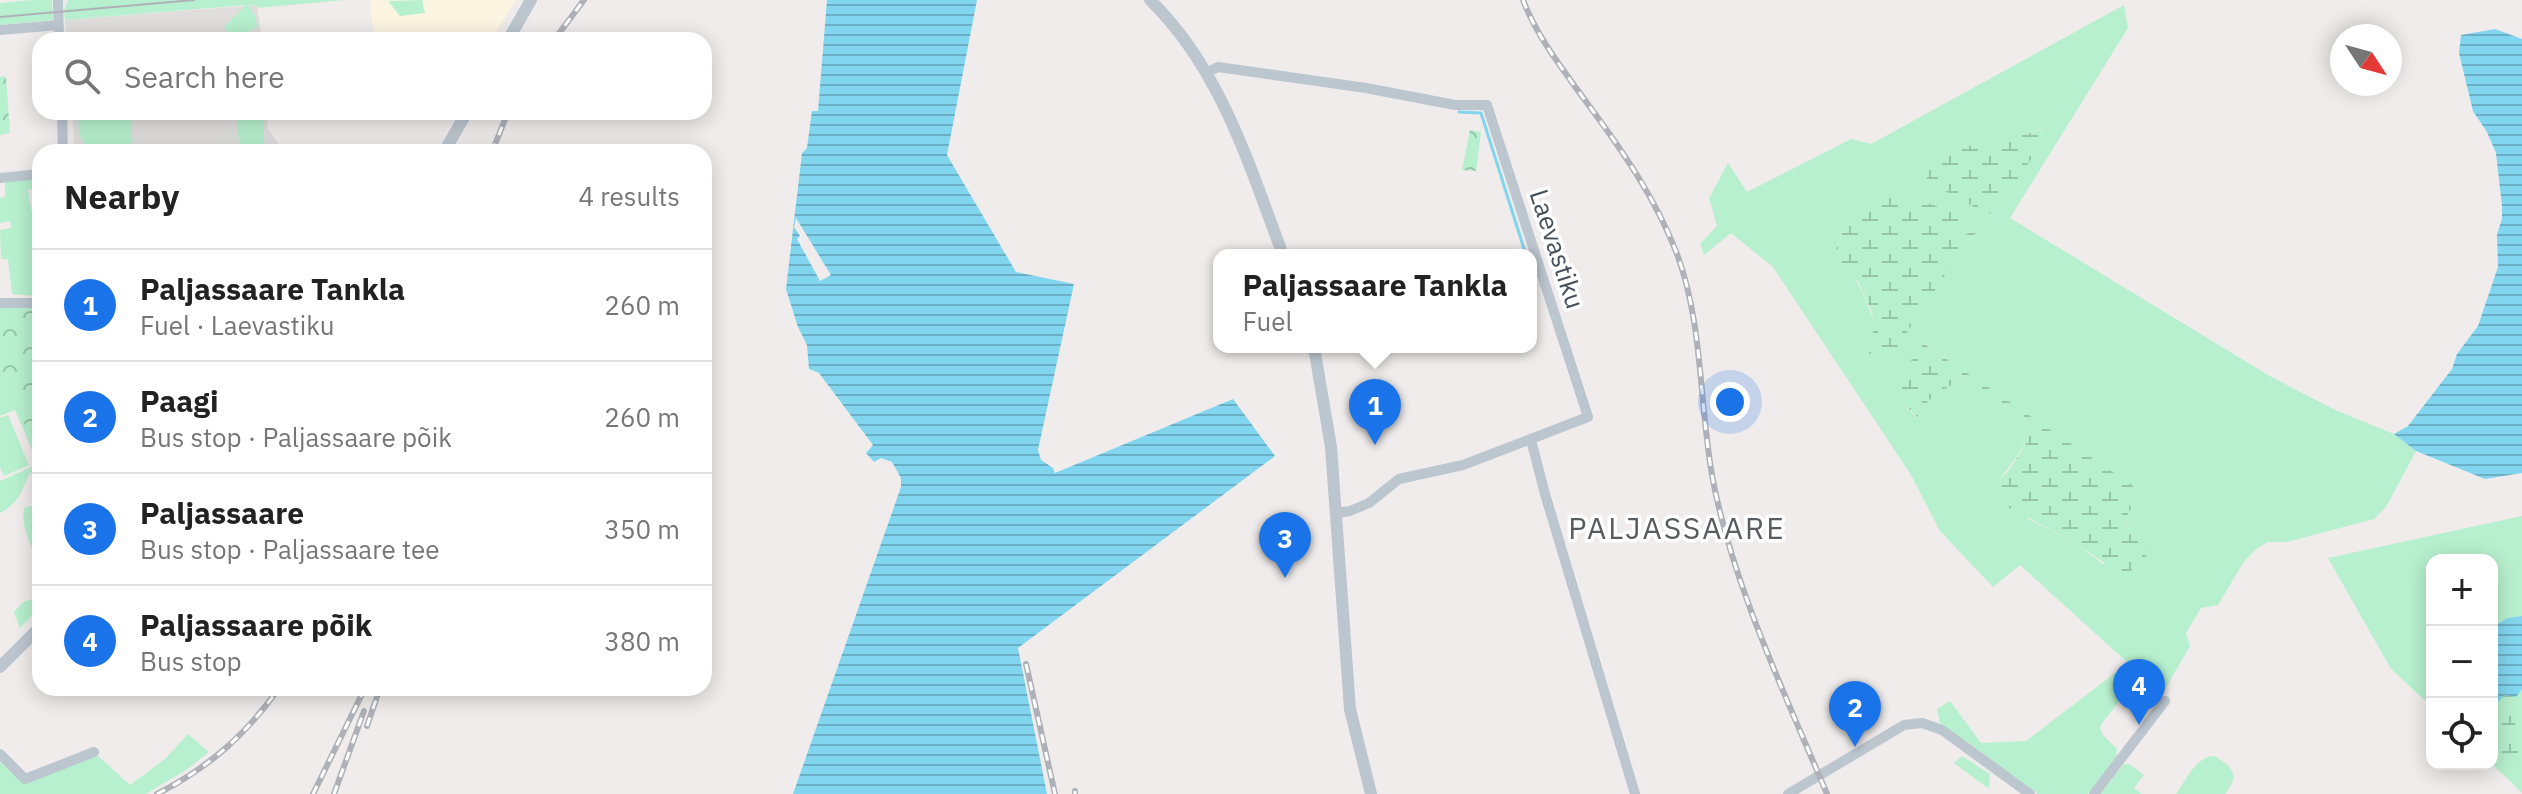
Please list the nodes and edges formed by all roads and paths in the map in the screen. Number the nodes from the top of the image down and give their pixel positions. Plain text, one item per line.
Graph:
1 (58, 0) edge
2 (531, 0) edge
3 (1150, 0) edge
4 (59, 25) junction
5 (0, 30) edge
6 (59, 32) edge
7 (513, 32) edge
8 (1208, 72) junction
9 (62, 120) edge
10 (462, 120) edge
11 (63, 144) edge
12 (449, 144) edge
13 (32, 175) edge
14 (0, 178) edge
15 (1281, 249) edge
16 (1534, 249) edge
17 (1537, 259) edge
18 (0, 303) edge
19 (32, 303) edge
20 (1315, 353) edge
21 (1531, 440) junction
22 (1337, 513) junction
23 (32, 635) edge
24 (0, 667) edge
25 (2165, 701) dead end
26 (94, 752) dead end
27 (0, 754) edge
28 (1371, 794) edge
29 (1635, 794) edge
30 (1788, 794) edge
31 (2030, 794) edge
32 (2094, 794) edge

1 - 4 street
2 - 7 street
3 - 8 street
4 - 5 street
4 - 6 street
8 - 15 street
8 - 16 street, Laevastiku
9 - 11 street
10 - 12 street
13 - 14 street
17 - 21 street, Laevastiku
18 - 19 street
20 - 22 street
21 - 22 street, Laevastiku
21 - 29 street
22 - 28 street
23 - 24 street
25 - 32 street
26 - 27 street
30 - 31 street

